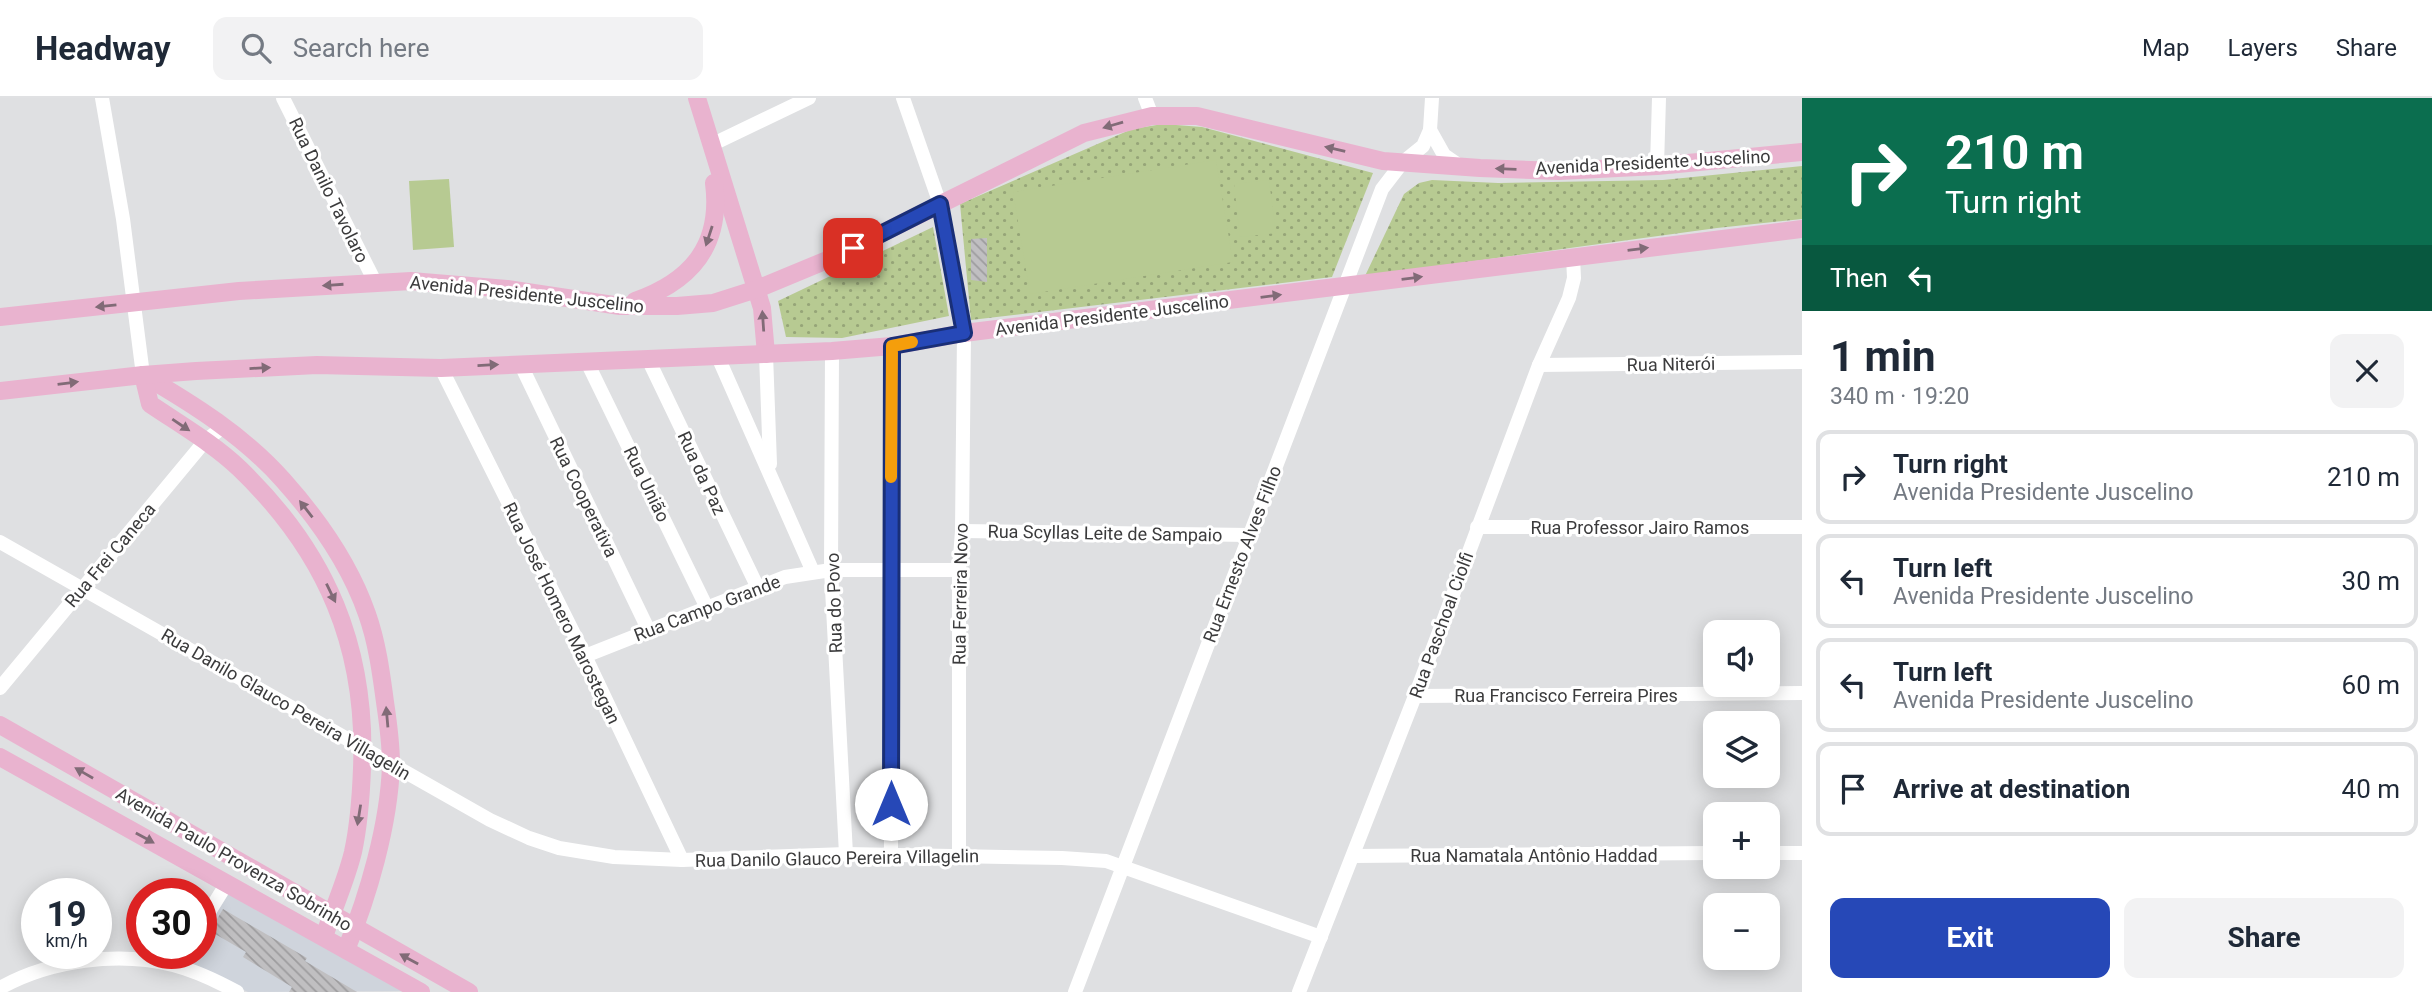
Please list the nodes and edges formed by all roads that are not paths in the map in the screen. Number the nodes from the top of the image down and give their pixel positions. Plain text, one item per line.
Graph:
1 (102, 98) edge
2 (284, 98) edge
3 (697, 98) edge
4 (809, 98) edge
5 (902, 98) edge
6 (1145, 98) edge
7 (1432, 98) edge
8 (1660, 98) edge
9 (1152, 116) junction
10 (1430, 130) junction
11 (711, 145) junction
12 (1802, 152) edge
13 (1402, 163) junction
14 (1460, 166) junction
15 (1657, 166) junction
16 (940, 204) junction
17 (1802, 229) edge
18 (1573, 257) junction
19 (375, 282) junction
20 (1345, 287) junction
21 (757, 289) junction
22 (135, 303) junction
23 (620, 306) junction
24 (0, 317) edge
25 (964, 333) junction
26 (892, 346) junction
27 (832, 351) junction
28 (766, 354) junction
29 (718, 357) junction
30 (648, 359) junction
31 (586, 360) junction
32 (1802, 362) edge
33 (520, 363) junction
34 (1539, 365) junction
35 (441, 368) junction
36 (196, 371) junction
37 (143, 374) junction
38 (0, 391) edge
39 (187, 400) junction
40 (223, 427) junction
41 (205, 441) junction
42 (771, 473) junction
43 (1477, 527) junction
44 (1802, 527) edge
45 (962, 531) junction
46 (1249, 535) junction
47 (0, 542) edge
48 (831, 570) junction
49 (891, 570) junction
50 (958, 570) junction
51 (813, 572) junction
52 (757, 586) junction
53 (83, 587) junction
54 (707, 608) junction
55 (649, 631) junction
56 (585, 656) junction
57 (0, 688) edge
58 (1802, 693) edge
59 (1415, 696) junction
60 (0, 725) edge
61 (363, 747) junction
62 (0, 757) edge
63 (391, 765) junction
64 (1703, 853) edge
65 (1780, 853) edge
66 (1802, 853) edge
67 (846, 854) junction
68 (891, 856) junction
69 (959, 856) junction
70 (1353, 856) junction
71 (682, 859) junction
72 (1124, 866) junction
73 (228, 883) junction
74 (217, 900) edge
75 (331, 915) junction
76 (355, 928) junction
77 (324, 937) junction
78 (1321, 937) junction
79 (346, 950) junction
80 (0, 988) edge
81 (417, 991) edge
82 (237, 992) edge
83 (469, 992) edge
84 (1075, 992) edge
85 (1299, 992) edge

1 - 22 street
2 - 19 street, Rua Danilo Tavolaro
3 - 11 main road
4 - 11 street
5 - 16 street
6 - 9 street
7 - 10 street
8 - 15 street
13 -> 9 main road, Avenida Presidente Juscelino
9 -> 16 main road, Avenida Presidente Juscelino
10 - 13 street, Rua Ernesto Alves Filho
10 - 14 street
11 - 21 main road
11 -> 23 main road
12 - 15 main road, Avenida Presidente Juscelino
13 - 14 main road, Avenida Presidente Juscelino
13 - 20 street, Rua Ernesto Alves Filho
15 -> 14 main road, Avenida Presidente Juscelino
16 - 21 main road, Avenida Presidente Juscelino
16 - 25 street
18 -> 17 main road, Avenida Presidente Juscelino
20 -> 18 main road, Avenida Presidente Juscelino
18 - 34 street, Rua Paschoal Ciolfi
19 -> 22 main road, Avenida Presidente Juscelino
19 - 23 main road, Avenida Presidente Juscelino
25 -> 20 main road, Avenida Presidente Juscelino
20 - 46 street, Rua Ernesto Alves Filho
21 - 23 main road, Avenida Presidente Juscelino
28 -> 21 main road
22 -> 24 main road, Avenida Presidente Juscelino
22 - 37 street
25 - 26 main road, Avenida Presidente Juscelino
25 - 45 street, Rua Ferreira Novo
26 - 27 main road, Avenida Presidente Juscelino
26 - 49 street
27 - 28 main road, Avenida Presidente Juscelino
27 - 48 street, Rua do Povo
28 - 29 main road, Avenida Presidente Juscelino
28 - 42 street
29 - 30 main road, Avenida Presidente Juscelino
29 - 42 street, Rua do Povo
30 - 31 main road, Avenida Presidente Juscelino
30 - 52 street, Rua da Paz
31 - 33 main road, Avenida Presidente Juscelino
31 - 54 street, Rua União
32 - 34 street, Rua Niterói
35 -> 33 main road, Avenida Presidente Juscelino
33 - 55 street, Rua Cooperativa
34 - 43 street, Rua Paschoal Ciolfi
36 -> 35 main road, Avenida Presidente Juscelino
35 - 56 street, Rua José Homero Marostegan
36 - 37 main road, Avenida Presidente Juscelino
36 - 39 main road
38 -> 37 main road, Avenida Presidente Juscelino
37 - 39 main road
37 -> 41 main road
39 - 40 main road
40 - 41 street, Rua Frei Caneca
63 -> 40 main road
41 - 53 street, Rua Frei Caneca
41 -> 61 main road
42 - 51 street, Rua do Povo
43 - 44 street, Rua Professor Jairo Ramos
43 - 59 street, Rua Paschoal Ciolfi
45 - 46 street, Rua Scyllas Leite de Sampaio
45 - 50 street, Rua Ferreira Novo
46 - 72 street, Rua Ernesto Alves Filho
47 - 53 street, Rua Danilo Glauco Pereira Villagelin
48 - 49 street, Rua Campo Grande
48 - 51 street, Rua Campo Grande
48 - 67 street, Rua do Povo
49 - 50 street, Rua Campo Grande
49 - 68 street
50 - 69 street, Rua Ferreira Novo
51 - 52 street, Rua Campo Grande
52 - 54 street, Rua Campo Grande
53 - 57 street, Rua Frei Caneca
53 - 61 street, Rua Danilo Glauco Pereira Villagelin
54 - 55 street, Rua Campo Grande
55 - 56 street, Rua Campo Grande
56 - 71 street, Rua José Homero Marostegan
58 - 59 street, Rua Francisco Ferreira Pires
59 - 70 street, Rua Paschoal Ciolfi
75 -> 60 main road, Avenida Paulo Provenza Sobrinho
61 - 63 street, Rua Danilo Glauco Pereira Villagelin
61 -> 75 main road
62 -> 73 main road, Avenida Paulo Provenza Sobrinho
63 - 71 street, Rua Danilo Glauco Pereira Villagelin
63 - 76 main road
64 - 70 street, Rua Namatala Antônio Haddad
65 - 66 street
67 - 68 street, Rua Danilo Glauco Pereira Villagelin
67 - 71 street, Rua Danilo Glauco Pereira Villagelin
68 - 69 street, Rua Danilo Glauco Pereira Villagelin
69 - 72 street, Rua Danilo Glauco Pereira Villagelin
70 - 78 street, Rua Paschoal Ciolfi
72 - 78 street, Rua Danilo Glauco Pereira Villagelin
72 - 84 street, Rua Ernesto Alves Filho
73 - 74 street
73 - 77 main road, Avenida Paulo Provenza Sobrinho
75 - 76 main road, Avenida Paulo Provenza Sobrinho
75 - 77 main road
76 - 79 main road
83 -> 76 main road, Avenida Paulo Provenza Sobrinho
77 - 79 main road, Avenida Paulo Provenza Sobrinho
78 - 85 street, Rua Paschoal Ciolfi
79 - 81 main road, Avenida Paulo Provenza Sobrinho
80 - 82 street

